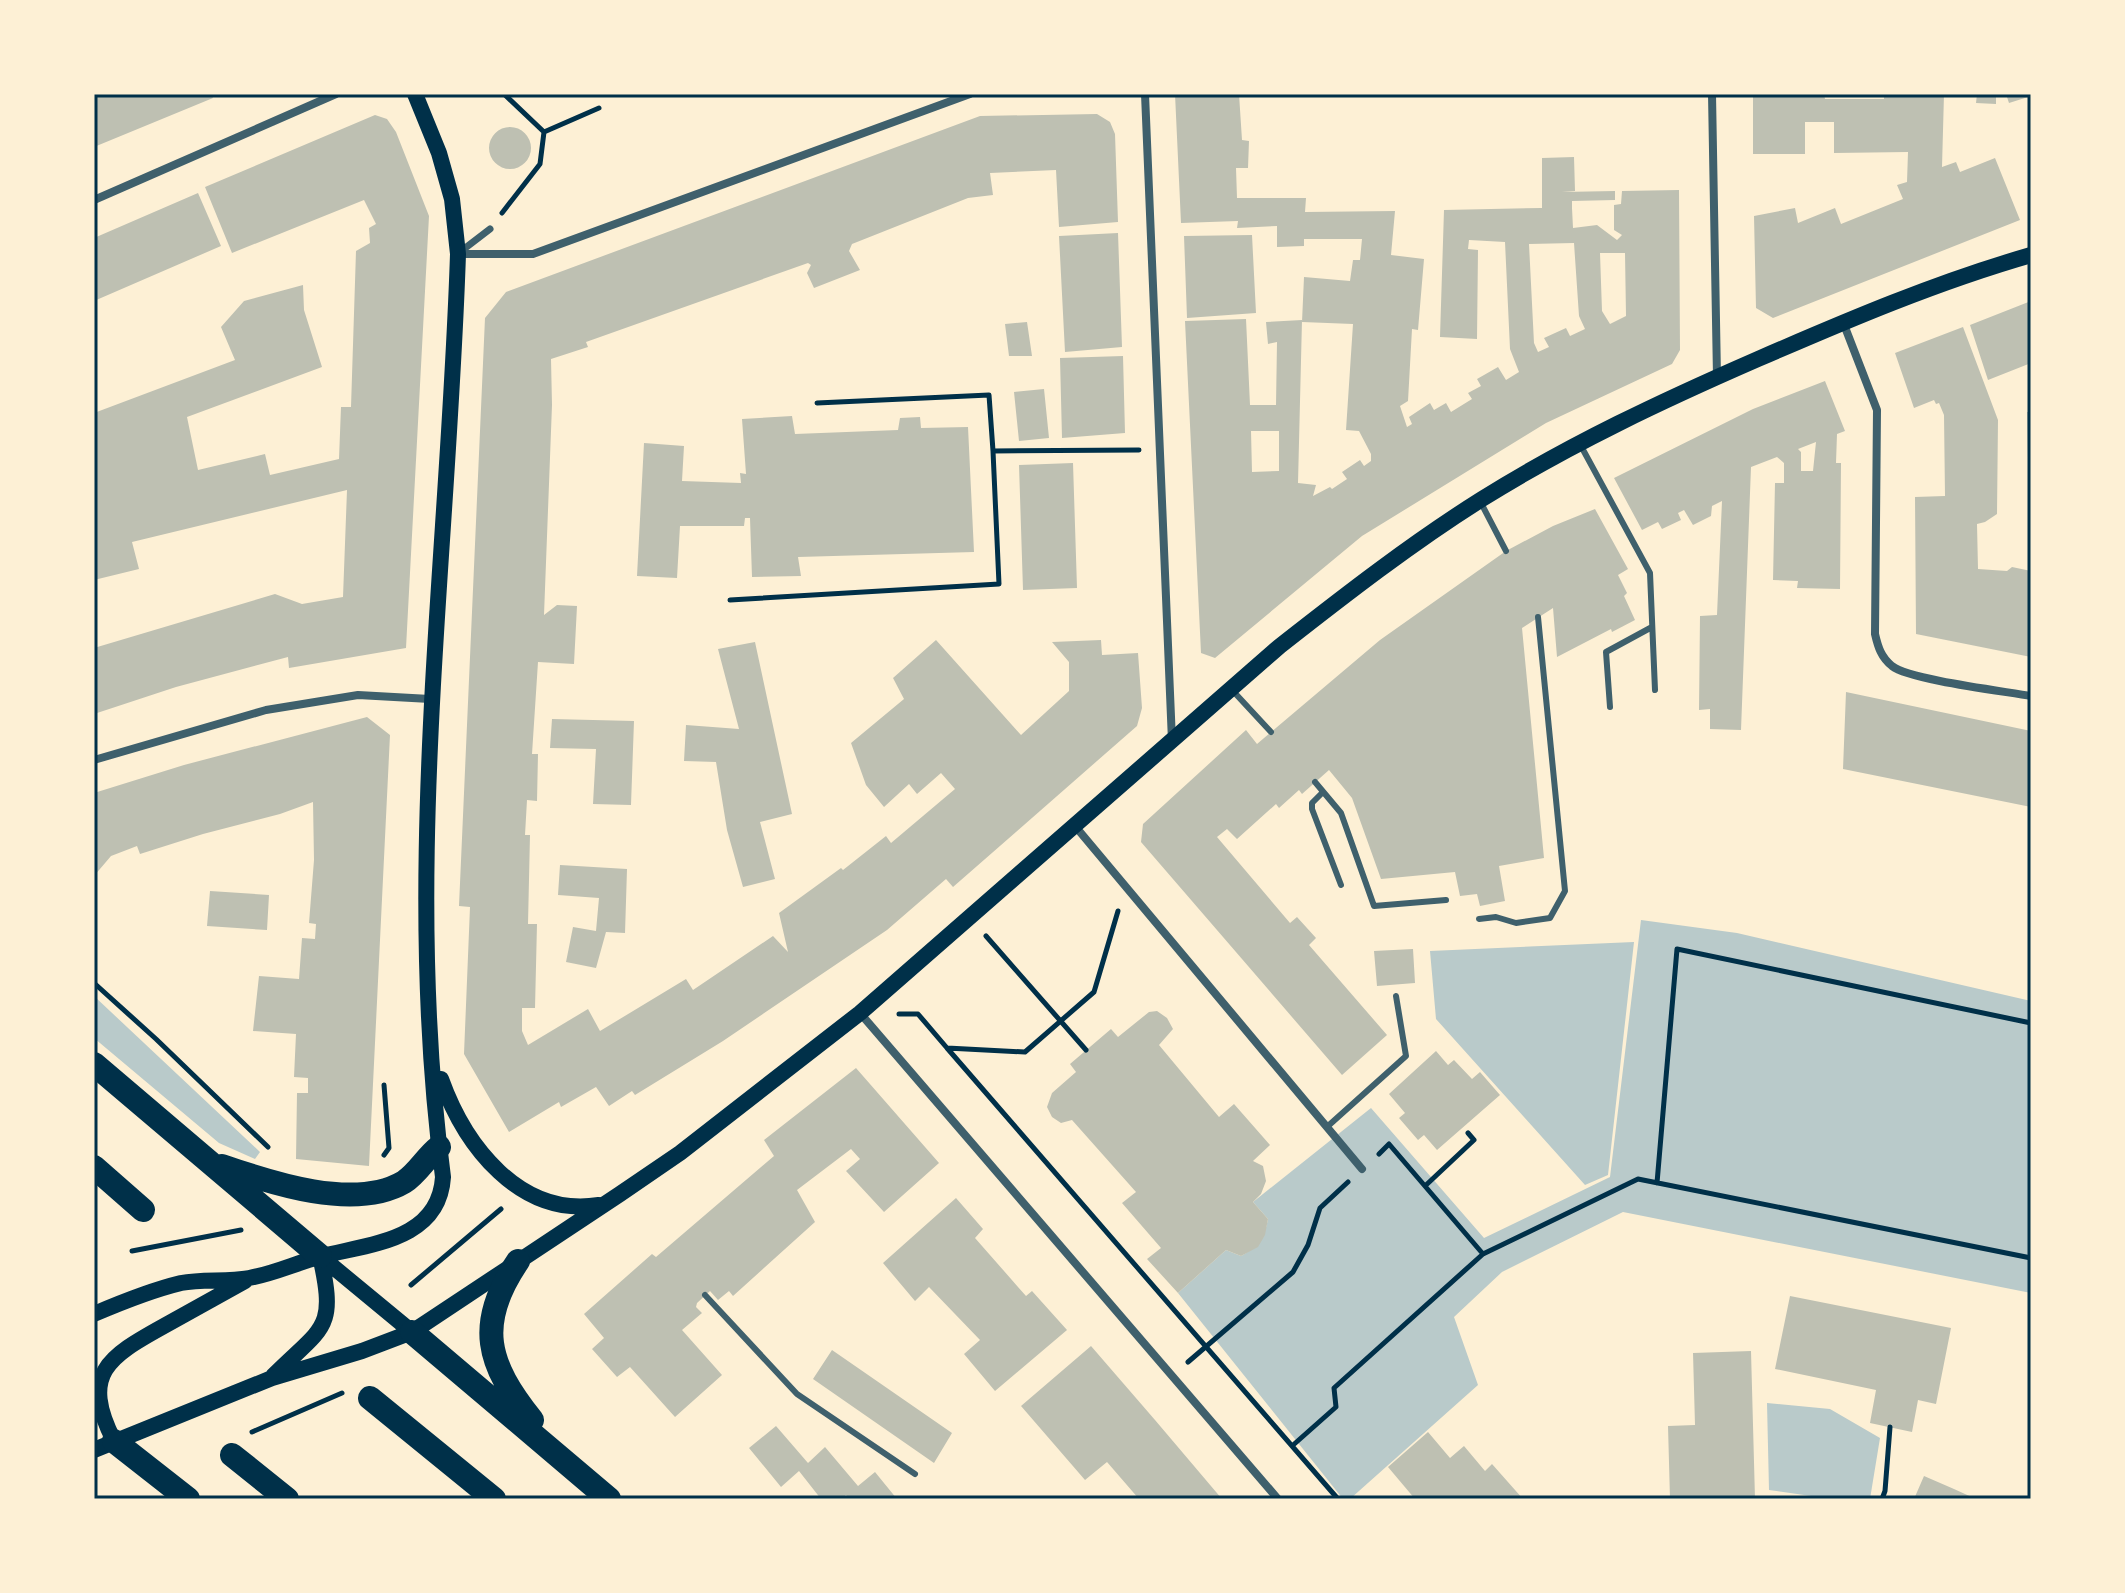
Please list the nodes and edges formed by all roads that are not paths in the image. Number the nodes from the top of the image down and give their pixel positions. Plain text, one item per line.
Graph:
1 (336, 94) edge
2 (415, 94) edge
3 (970, 94) edge
4 (1145, 94) edge
5 (1712, 94) edge
6 (94, 200) edge
7 (490, 229) road end
8 (458, 254) junction
9 (2031, 255) edge
10 (1843, 322) junction
11 (1717, 377) junction
12 (1579, 443) junction
13 (1480, 500) junction
14 (1506, 551) dead end
15 (1538, 617) dead end
16 (1652, 627) junction
17 (1231, 689) junction
18 (1655, 690) dead end
19 (2031, 696) edge
20 (430, 699) junction
21 (1610, 707) dead end
22 (1271, 732) dead end
23 (1172, 741) junction
24 (94, 760) edge
25 (1315, 782) dead end
26 (1323, 792) junction
27 (1075, 826) junction
28 (1341, 885) dead end
29 (1446, 900) dead end
30 (1479, 919) dead end
31 (1396, 996) dead end
32 (860, 1013) junction
33 (433, 1059) junction
34 (94, 1064) edge
35 (1328, 1126) junction
36 (439, 1147) junction
37 (204, 1159) junction
38 (94, 1167) edge
39 (1362, 1169) road end
40 (605, 1203) junction
41 (143, 1210) dead end
42 (320, 1256) junction
43 (518, 1261) junction
44 (250, 1278) junction
45 (705, 1295) dead end
46 (94, 1314) edge
47 (412, 1332) junction
48 (272, 1378) junction
49 (362, 1393) road end
50 (94, 1424) edge
51 (104, 1445) edge
52 (236, 1446) road end
53 (578, 1473) junction
54 (915, 1474) dead end
55 (188, 1499) edge
56 (287, 1499) edge
57 (494, 1499) edge
58 (609, 1499) edge
59 (1278, 1499) edge

1 - 6 street
2 - 8 main road
3 - 8 street
4 - 23 street
5 - 11 street
7 - 8 street
8 - 20 main road
9 - 10 main road
10 - 11 main road
10 - 19 street
11 - 12 main road
12 - 13 main road
12 - 16 lane
13 - 14 lane
13 - 17 main road
15 - 30 lane
16 - 18 lane
16 - 21 lane
17 - 22 lane
17 - 23 main road
20 - 24 street
20 - 33 main road
23 - 27 main road
25 - 26 lane
26 - 28 lane
26 - 29 lane
27 - 32 main road
27 - 35 street
31 - 35 lane
32 - 40 main road
32 - 59 street
33 - 36 main road
33 - 40 main road
34 - 37 highway
35 - 39 street
36 - 37 highway
36 - 42 main road
37 - 42 highway
38 - 41 highway
40 - 43 main road
42 - 44 main road
42 - 47 main road
42 - 48 main road
43 - 47 main road
43 - 53 highway
44 - 46 main road
44 - 51 main road
45 - 54 lane
47 - 48 main road
47 - 53 highway
48 - 51 main road
49 - 57 highway
50 - 51 main road
51 - 55 highway
52 - 56 highway
53 - 58 highway

